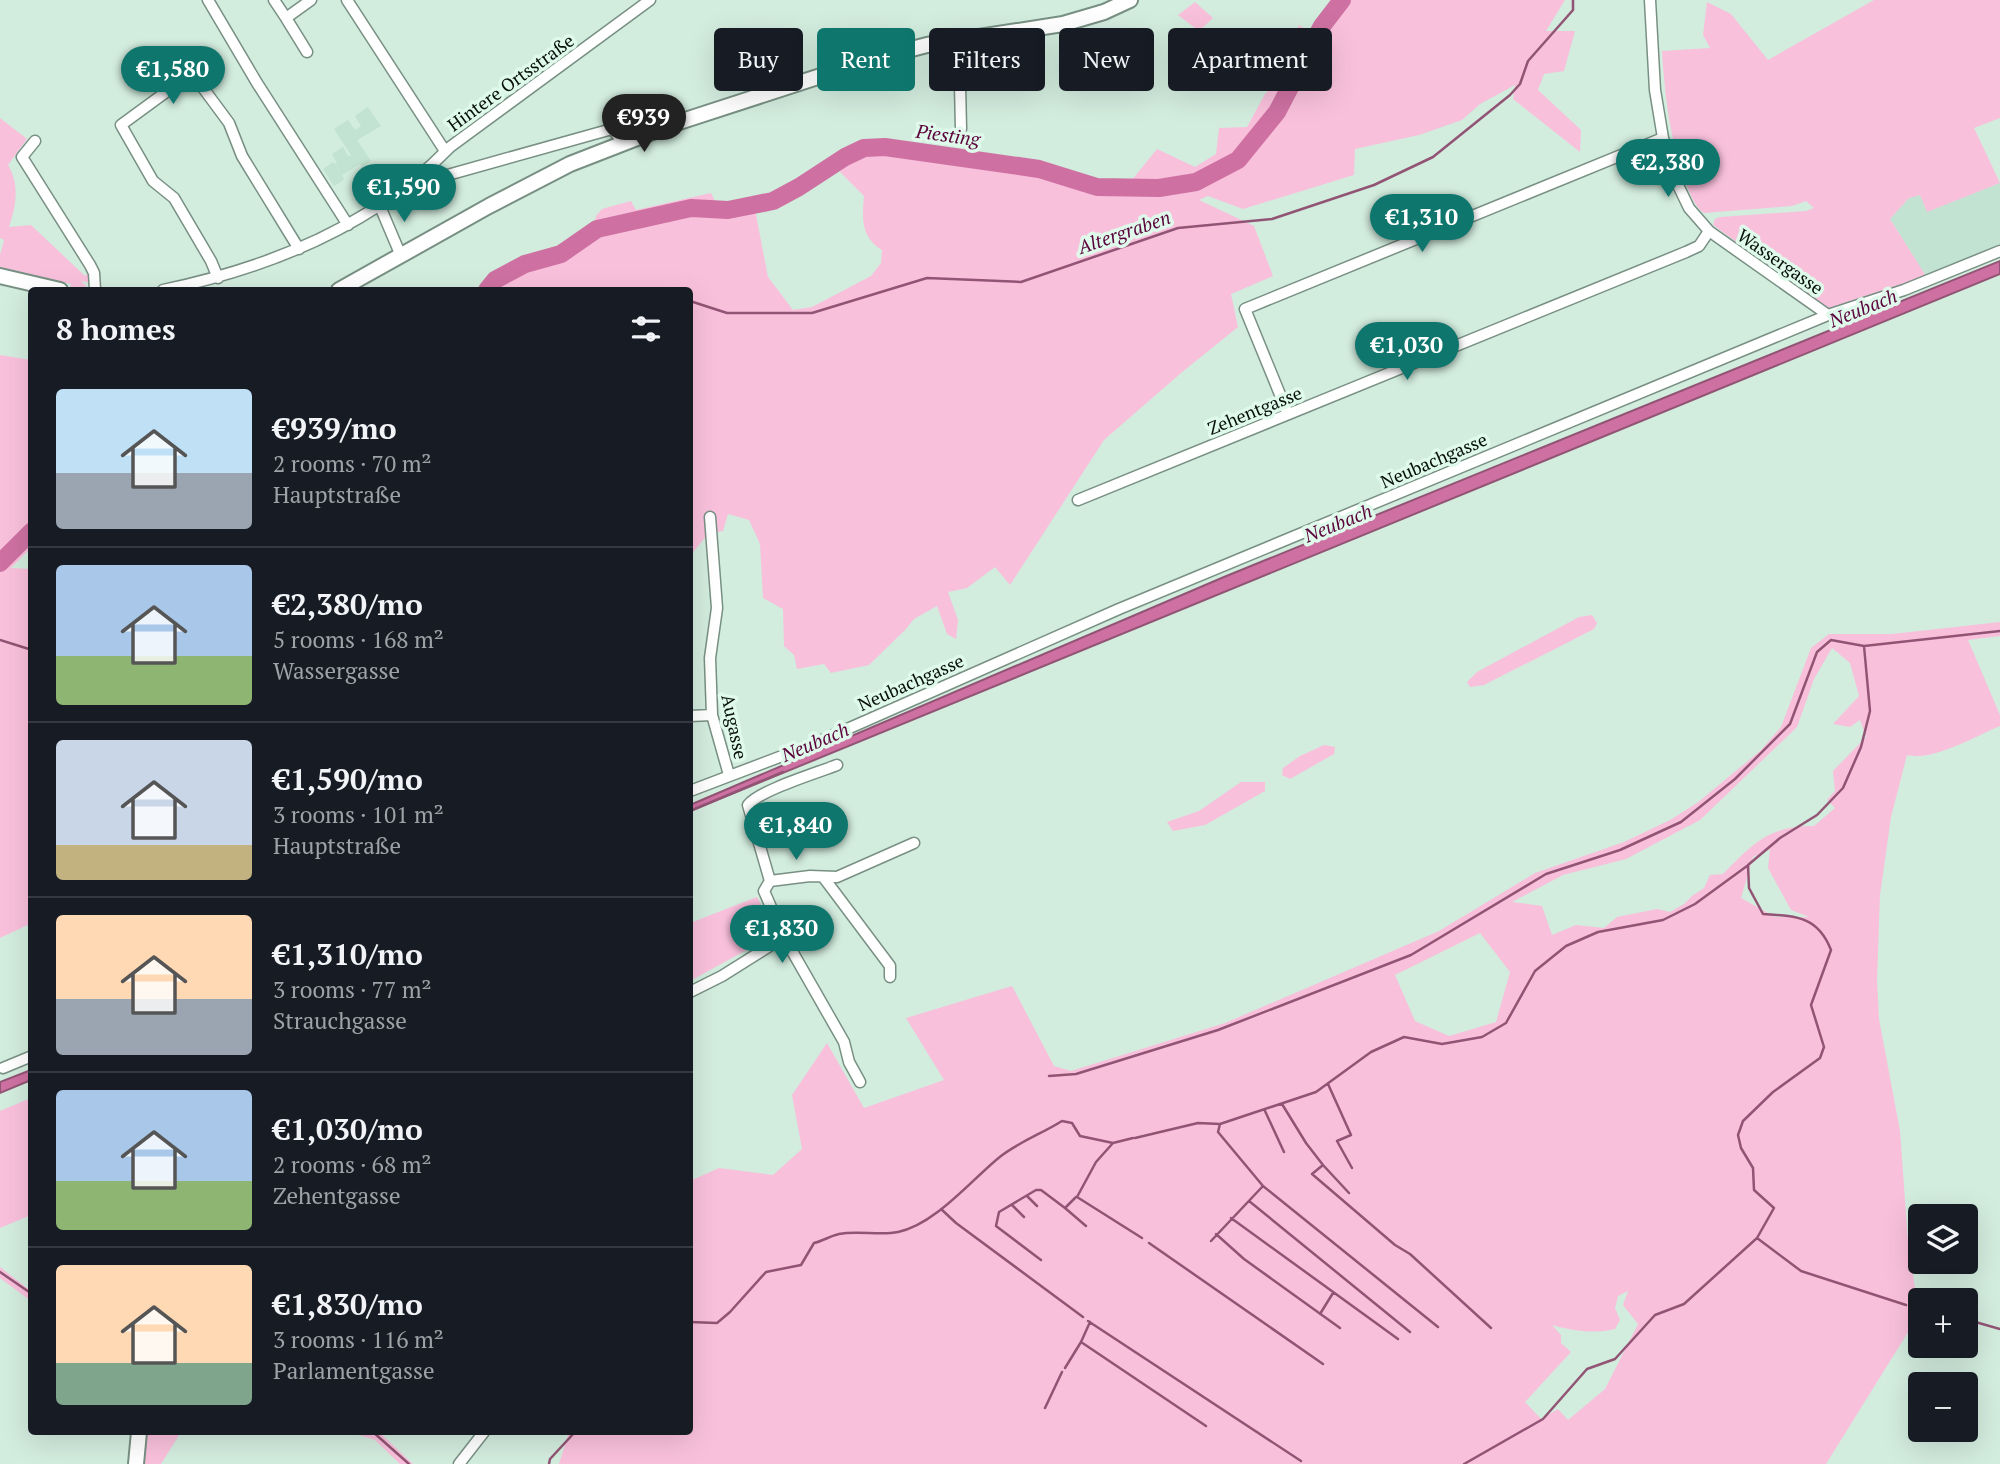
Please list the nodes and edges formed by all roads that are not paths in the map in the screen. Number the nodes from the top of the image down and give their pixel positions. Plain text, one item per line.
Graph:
1 (208, 0) edge
2 (274, 0) edge
3 (311, 0) edge
4 (347, 0) edge
5 (650, 0) edge
6 (1130, 0) edge
7 (1650, 0) edge
8 (286, 18) junction
9 (1029, 28) edge
10 (929, 45) edge
11 (307, 52) dead end
12 (960, 91) edge
13 (961, 129) dead end
14 (1663, 138) junction
15 (35, 141) dead end
16 (624, 143) junction
17 (445, 152) junction
18 (422, 176) junction
19 (379, 204) junction
20 (348, 225) junction
21 (1709, 232) junction
22 (299, 249) junction
23 (2000, 251) edge
24 (401, 256) junction
25 (0, 276) edge
26 (218, 278) junction
27 (47, 287) edge
28 (95, 287) edge
29 (177, 287) edge
30 (344, 287) edge
31 (1828, 315) junction
32 (1288, 414) junction
33 (1078, 500) dead end
34 (709, 517) dead end
35 (712, 715) junction
36 (693, 716) edge
37 (837, 765) dead end
38 (729, 775) junction
39 (693, 790) edge
40 (914, 843) dead end
41 (824, 878) junction
42 (770, 881) junction
43 (784, 937) junction
44 (890, 977) dead end
45 (693, 990) edge
46 (28, 1058) edge
47 (3, 1068) dead end
48 (860, 1082) dead end
49 (139, 1435) edge
50 (482, 1435) edge
51 (136, 1464) edge
52 (459, 1464) edge

1 - 20 street
2 - 8 street
3 - 8 street
4 - 17 street
5 - 17 street, Hintere Ortsstraße
6 - 9 main road
7 - 14 street, Wassergasse
8 - 11 street
10 - 16 main road
12 - 13 street
14 - 21 street, Wassergasse
14 - 32 street
15 - 28 street
16 - 18 street
16 - 24 main road
17 - 18 street, Hintere Ortsstraße
18 - 19 street, Hintere Ortsstraße
19 - 20 street, Hintere Ortsstraße
19 - 24 street
20 - 22 street, Hintere Ortsstraße
21 - 31 street, Wassergasse
21 - 32 street, Zehentgasse
22 - 26 street, Hintere Ortsstraße
22 - 26 street
23 - 31 street, Neubachgasse
24 - 30 main road
25 - 27 main road
26 - 29 street, Hintere Ortsstraße
31 - 38 street, Neubachgasse
32 - 33 street, Zehentgasse
34 - 35 street, Augasse
35 - 36 street
35 - 38 street, Augasse
37 - 42 street
38 - 39 street, Neubachgasse
40 - 41 street
41 - 42 street
41 - 44 street
42 - 43 street
43 - 45 street
43 - 48 street
46 - 47 street
49 - 51 main road
50 - 52 street

